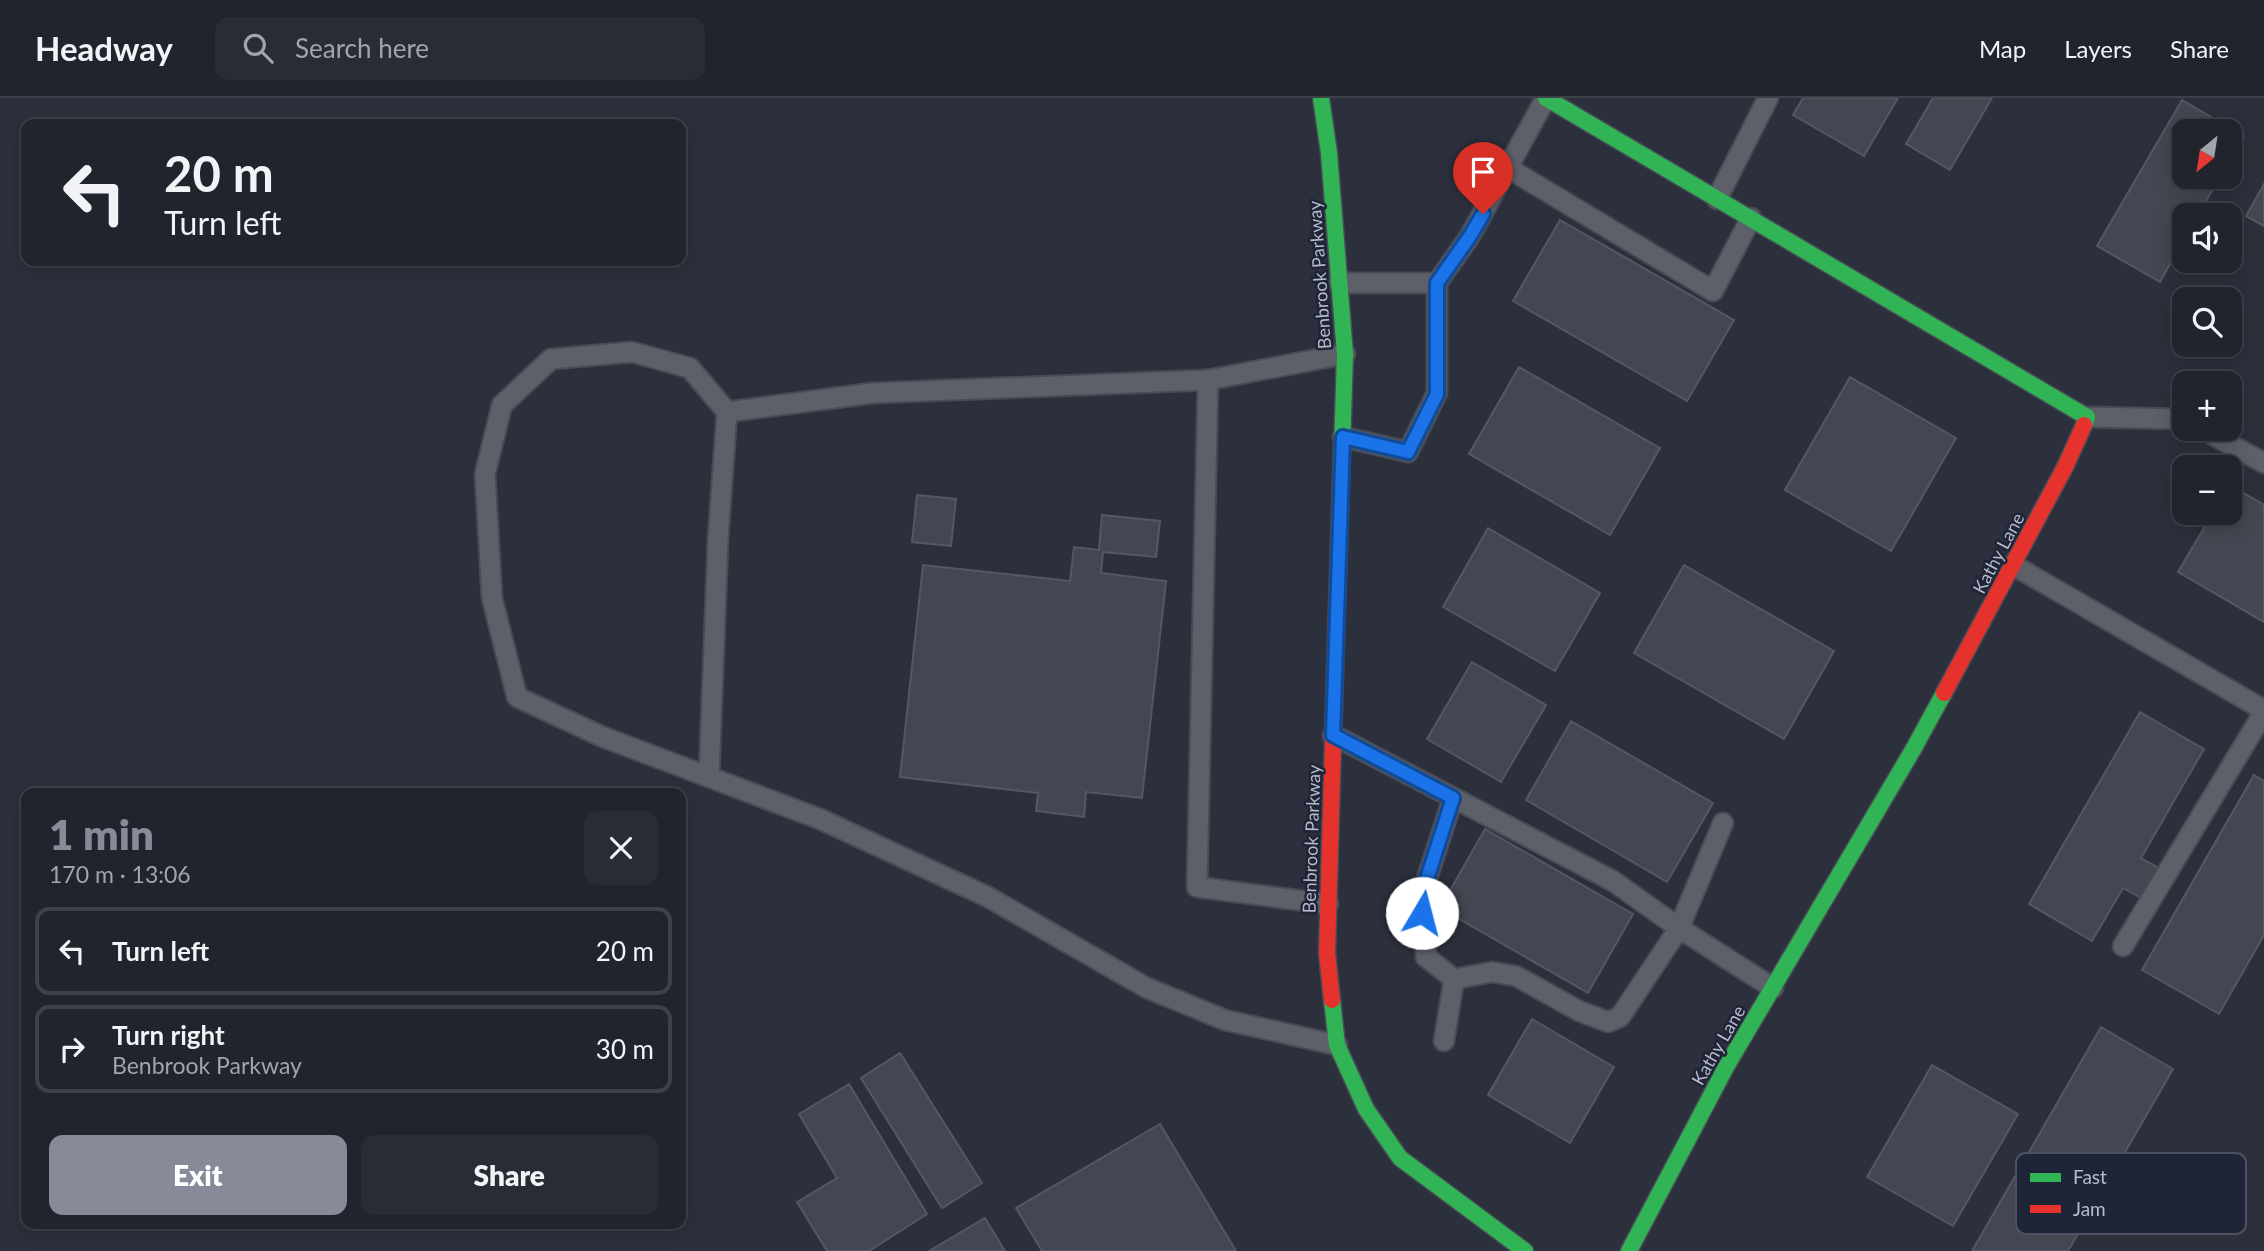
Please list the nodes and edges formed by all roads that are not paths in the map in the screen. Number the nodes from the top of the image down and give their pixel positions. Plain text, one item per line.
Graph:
1 (1321, 98) edge
2 (1546, 98) edge
3 (1768, 98) edge
4 (1508, 167) junction
5 (1717, 198) junction
6 (1751, 218) junction
7 (1339, 283) junction
8 (1437, 283) junction
9 (1345, 354) junction
10 (1208, 380) junction
11 (727, 412) junction
12 (2087, 417) junction
13 (2172, 419) edge
14 (1343, 437) junction
15 (2224, 441) edge
16 (2264, 463) edge
17 (2013, 565) junction
18 (2264, 711) edge
19 (1333, 735) junction
20 (709, 777) junction
21 (1453, 798) junction
22 (1723, 823) dead end
23 (1328, 904) junction
24 (1679, 928) junction
25 (2123, 946) dead end
26 (1454, 979) junction
27 (1773, 988) junction
28 (1444, 1041) dead end
29 (1337, 1045) junction
30 (1525, 1251) edge
31 (1629, 1251) edge

1 - 7 street, Benbrook Parkway
2 - 4 lane
2 - 5 street
3 - 5 lane
4 - 6 lane
4 - 8 lane
5 - 6 street
6 - 12 street
7 - 8 lane
7 - 9 street, Benbrook Parkway
8 - 14 lane
9 - 10 lane
9 - 14 street, Benbrook Parkway
10 - 11 lane
10 - 23 lane
11 - 20 lane
11 - 20 lane
12 - 13 lane
12 - 17 street, Kathy Lane
14 - 19 street, Benbrook Parkway
15 - 16 lane
17 - 18 lane
17 - 27 street, Kathy Lane
18 - 25 lane
19 - 21 lane
19 - 23 street, Benbrook Parkway
20 - 29 lane
21 - 24 lane
21 - 26 lane
22 - 24 lane
23 - 29 street, Benbrook Parkway
24 - 26 lane
24 - 27 lane
26 - 28 lane
27 - 31 street, Kathy Lane
29 - 30 street, Benbrook Parkway

